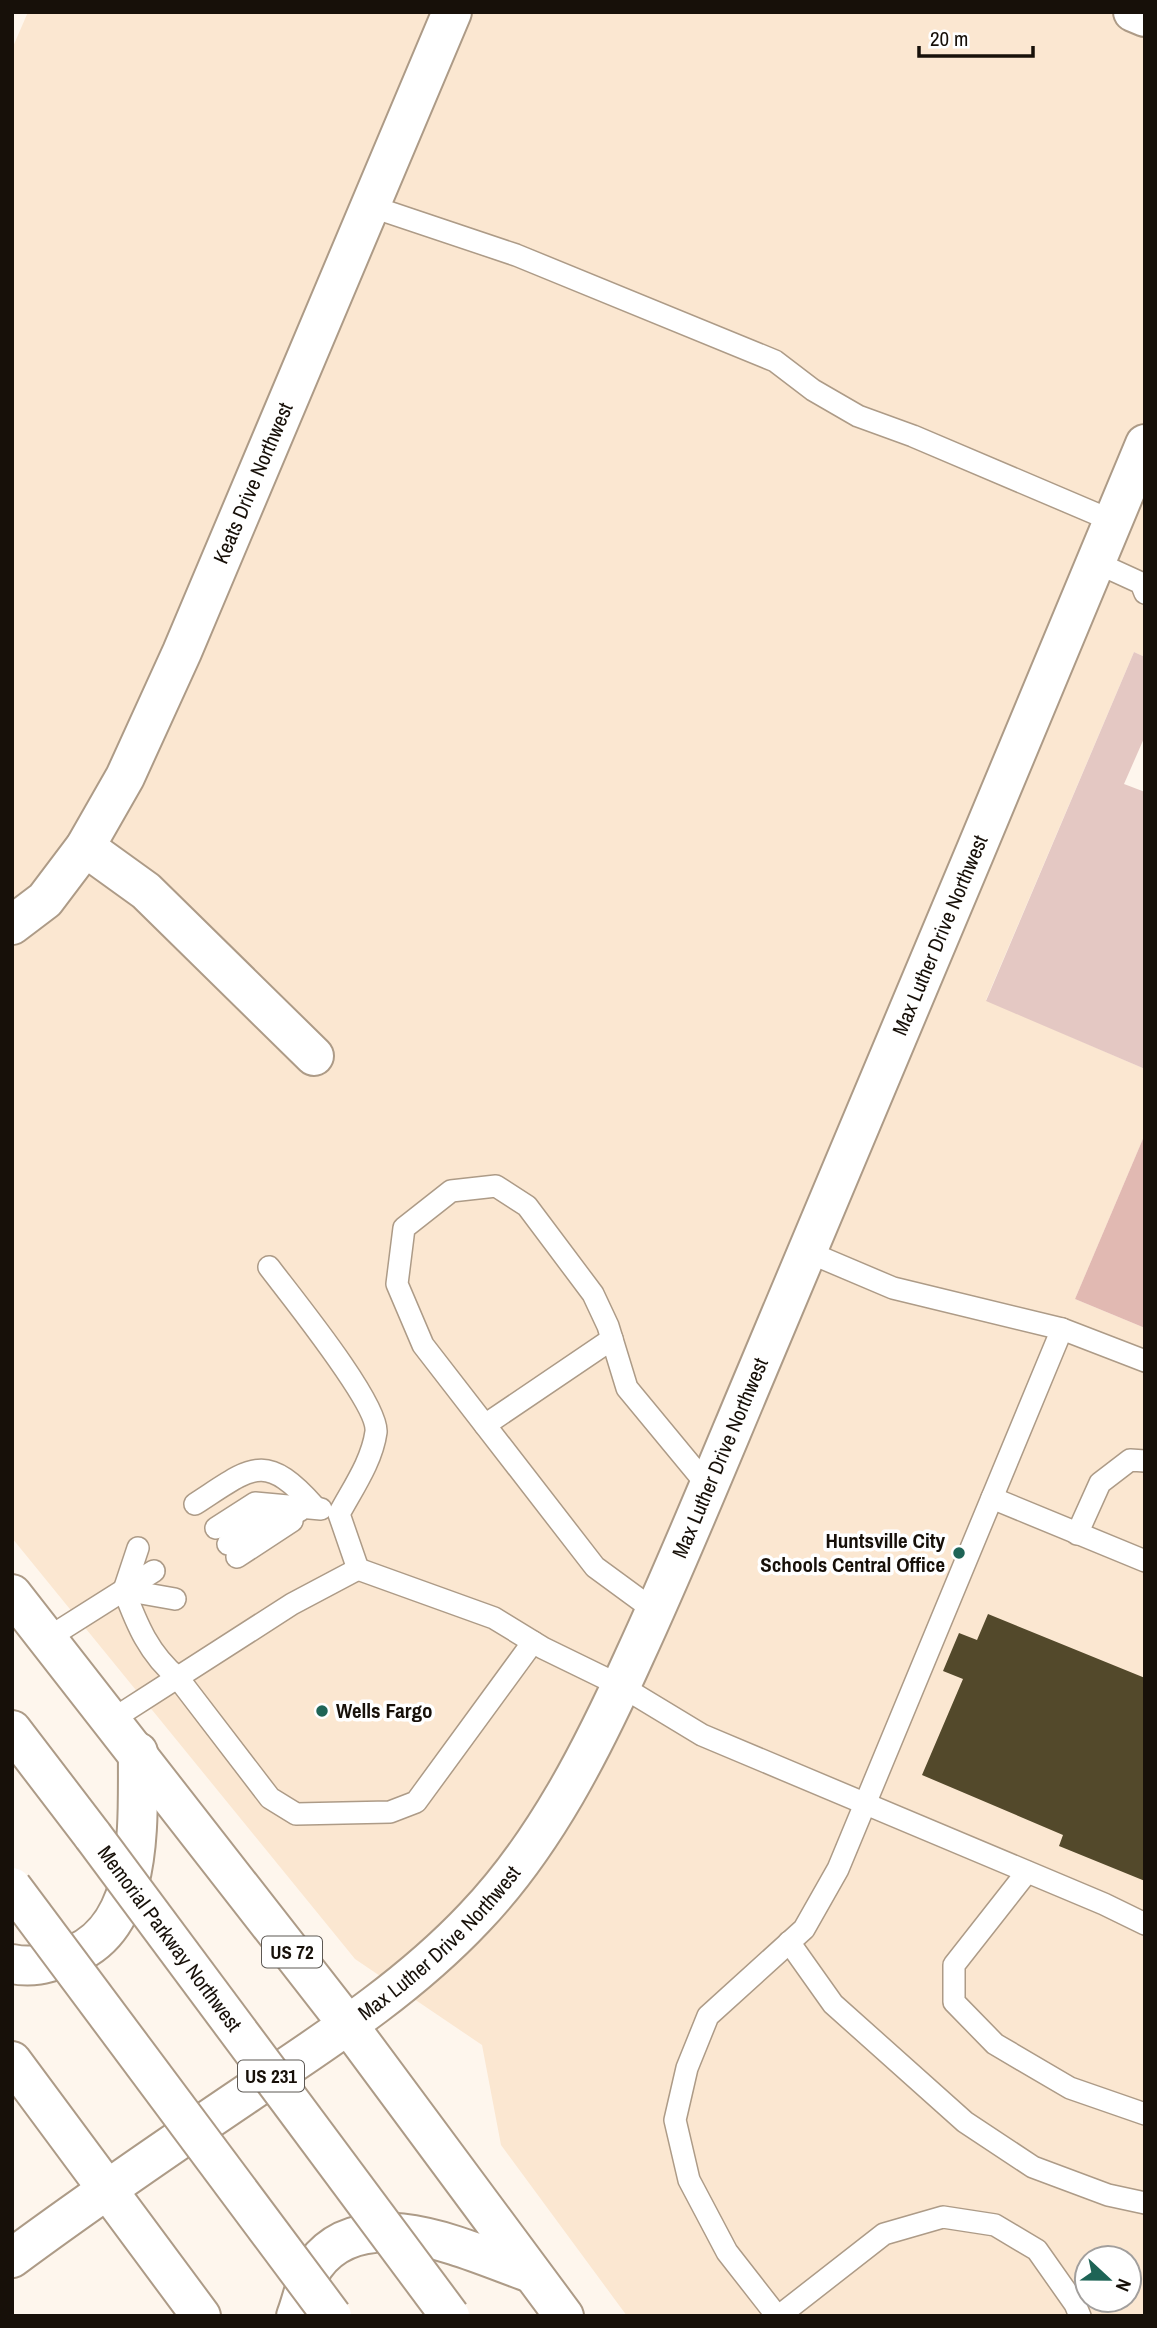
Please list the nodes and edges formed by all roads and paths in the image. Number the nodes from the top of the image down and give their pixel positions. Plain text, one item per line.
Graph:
1 (452, 12) edge
2 (1133, 12) edge
3 (1145, 17) edge
4 (370, 206) junction
5 (1145, 444) edge
6 (1113, 520) junction
7 (1096, 562) junction
8 (1143, 586) edge
9 (85, 847) junction
10 (12, 925) edge
11 (314, 1056) dead end
12 (808, 1252) junction
13 (269, 1267) dead end
14 (1062, 1329) junction
15 (612, 1339) junction
16 (1145, 1361) edge
17 (485, 1425) junction
18 (1145, 1461) edge
19 (708, 1486) junction
20 (992, 1498) junction
21 (314, 1507) junction
22 (339, 1514) junction
23 (216, 1529) junction
24 (1077, 1534) junction
25 (1145, 1561) edge
26 (358, 1569) junction
27 (124, 1590) junction
28 (12, 1594) edge
29 (655, 1611) junction
30 (48, 1638) junction
31 (533, 1642) junction
32 (178, 1678) junction
33 (621, 1686) junction
34 (113, 1719) junction
35 (12, 1730) edge
36 (138, 1752) junction
37 (865, 1804) junction
38 (1027, 1872) junction
39 (12, 1887) edge
40 (1145, 1924) edge
41 (789, 1942) junction
42 (12, 1964) edge
43 (349, 2026) junction
44 (12, 2061) edge
45 (1145, 2114) edge
46 (106, 2189) junction
47 (1145, 2203) edge
48 (12, 2258) edge
49 (531, 2273) junction
50 (201, 2316) edge
51 (296, 2316) edge
52 (332, 2316) edge
53 (450, 2316) edge
54 (564, 2316) edge
55 (778, 2316) edge
56 (1080, 2316) edge

1 - 4 main road, Keats Drive Northwest
2 - 3 main road
4 - 6 lane
4 - 9 main road, Keats Drive Northwest
5 - 6 main road, Max Luther Drive Northwest
6 - 7 main road, Max Luther Drive Northwest
7 - 8 lane
7 - 12 main road, Max Luther Drive Northwest
9 - 10 main road, Keats Drive Northwest
9 - 11 main road
12 - 14 lane
12 - 19 main road, Max Luther Drive Northwest
13 - 22 lane
14 - 16 lane
14 - 20 lane
15 - 17 lane
15 - 17 lane
15 - 19 lane
17 - 29 lane
18 - 24 lane
19 - 29 main road, Max Luther Drive Northwest
20 - 24 lane
20 - 37 lane
21 - 22 lane
21 - 23 lane
21 - 23 lane
21 - 23 lane
22 - 26 lane
24 - 25 lane
26 - 31 lane
26 - 32 lane
27 - 27 lane
27 - 30 lane
27 - 32 lane
28 - 30 main road, US 72
29 - 33 main road, Max Luther Drive Northwest
30 - 34 main road, US 72
31 - 32 lane
31 - 33 lane
32 - 34 lane
33 - 37 lane
33 - 43 main road, Max Luther Drive Northwest
34 - 36 main road, US 72
35 - 53 main road, Memorial Parkway Northwest / US 231, bridge
36 - 42 main road
36 - 43 main road, US 72
37 - 38 lane
37 - 41 lane
38 - 40 lane
38 - 45 lane
39 - 52 main road, bridge
41 - 47 lane
41 - 55 lane
43 - 46 main road, Max Luther Drive Northwest
43 - 49 main road, US 72
44 - 46 main road
46 - 48 main road, Max Luther Drive Northwest
46 - 50 main road
49 - 51 main road
49 - 54 main road, US 72
55 - 56 lane

